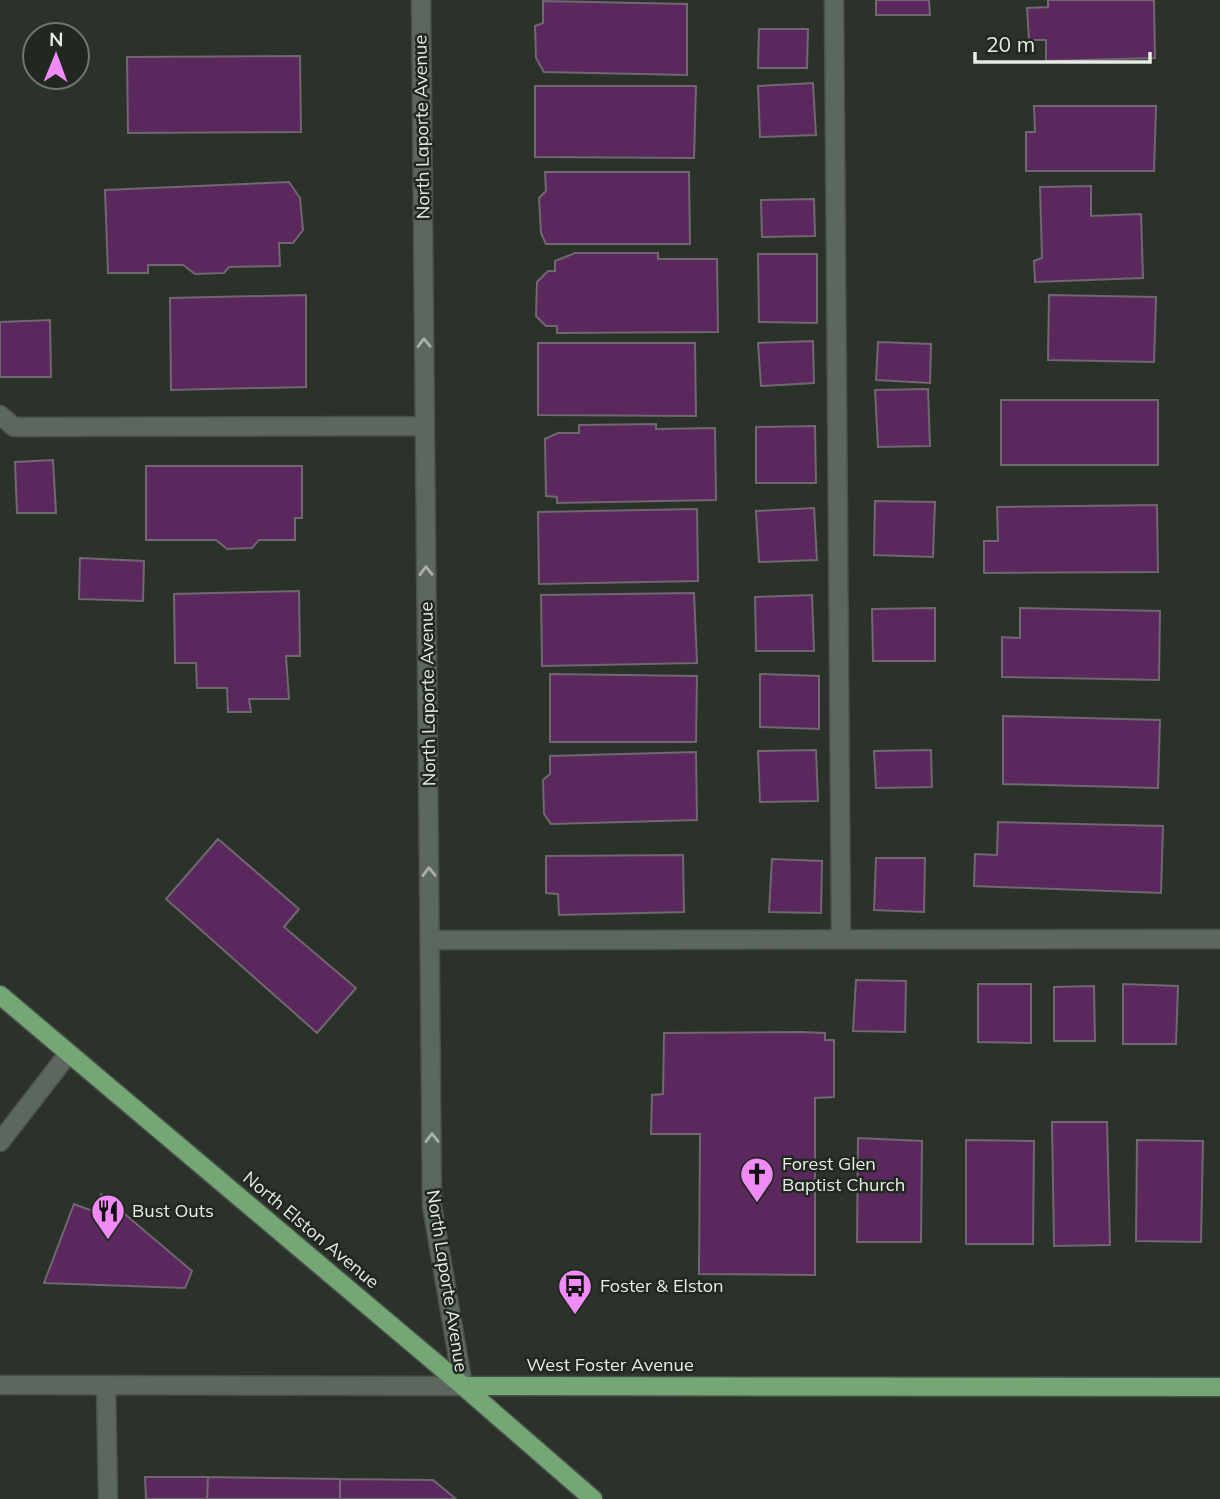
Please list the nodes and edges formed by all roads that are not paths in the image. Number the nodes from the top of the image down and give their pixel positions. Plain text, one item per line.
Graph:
1 (421, 0) edge
2 (834, 0) edge
3 (0, 415) edge
4 (425, 426) junction
5 (841, 939) junction
6 (1220, 939) edge
7 (430, 940) junction
8 (0, 995) edge
9 (68, 1054) junction
10 (0, 1142) edge
11 (0, 1385) edge
12 (106, 1385) junction
13 (463, 1386) junction
14 (1220, 1387) edge
15 (108, 1499) edge
16 (593, 1499) edge

4 -> 1 street, North Laporte Avenue
2 - 5 street
3 - 4 street
7 -> 4 street, North Laporte Avenue
5 - 6 street
5 - 7 street
13 -> 7 street, North Laporte Avenue
8 - 9 main road, North Elston Avenue
9 - 10 street
9 - 13 main road, North Elston Avenue
11 - 12 street, West Foster Avenue
12 - 13 street, West Foster Avenue
12 - 15 street
13 - 14 main road, West Foster Avenue
13 - 16 main road, North Elston Avenue

